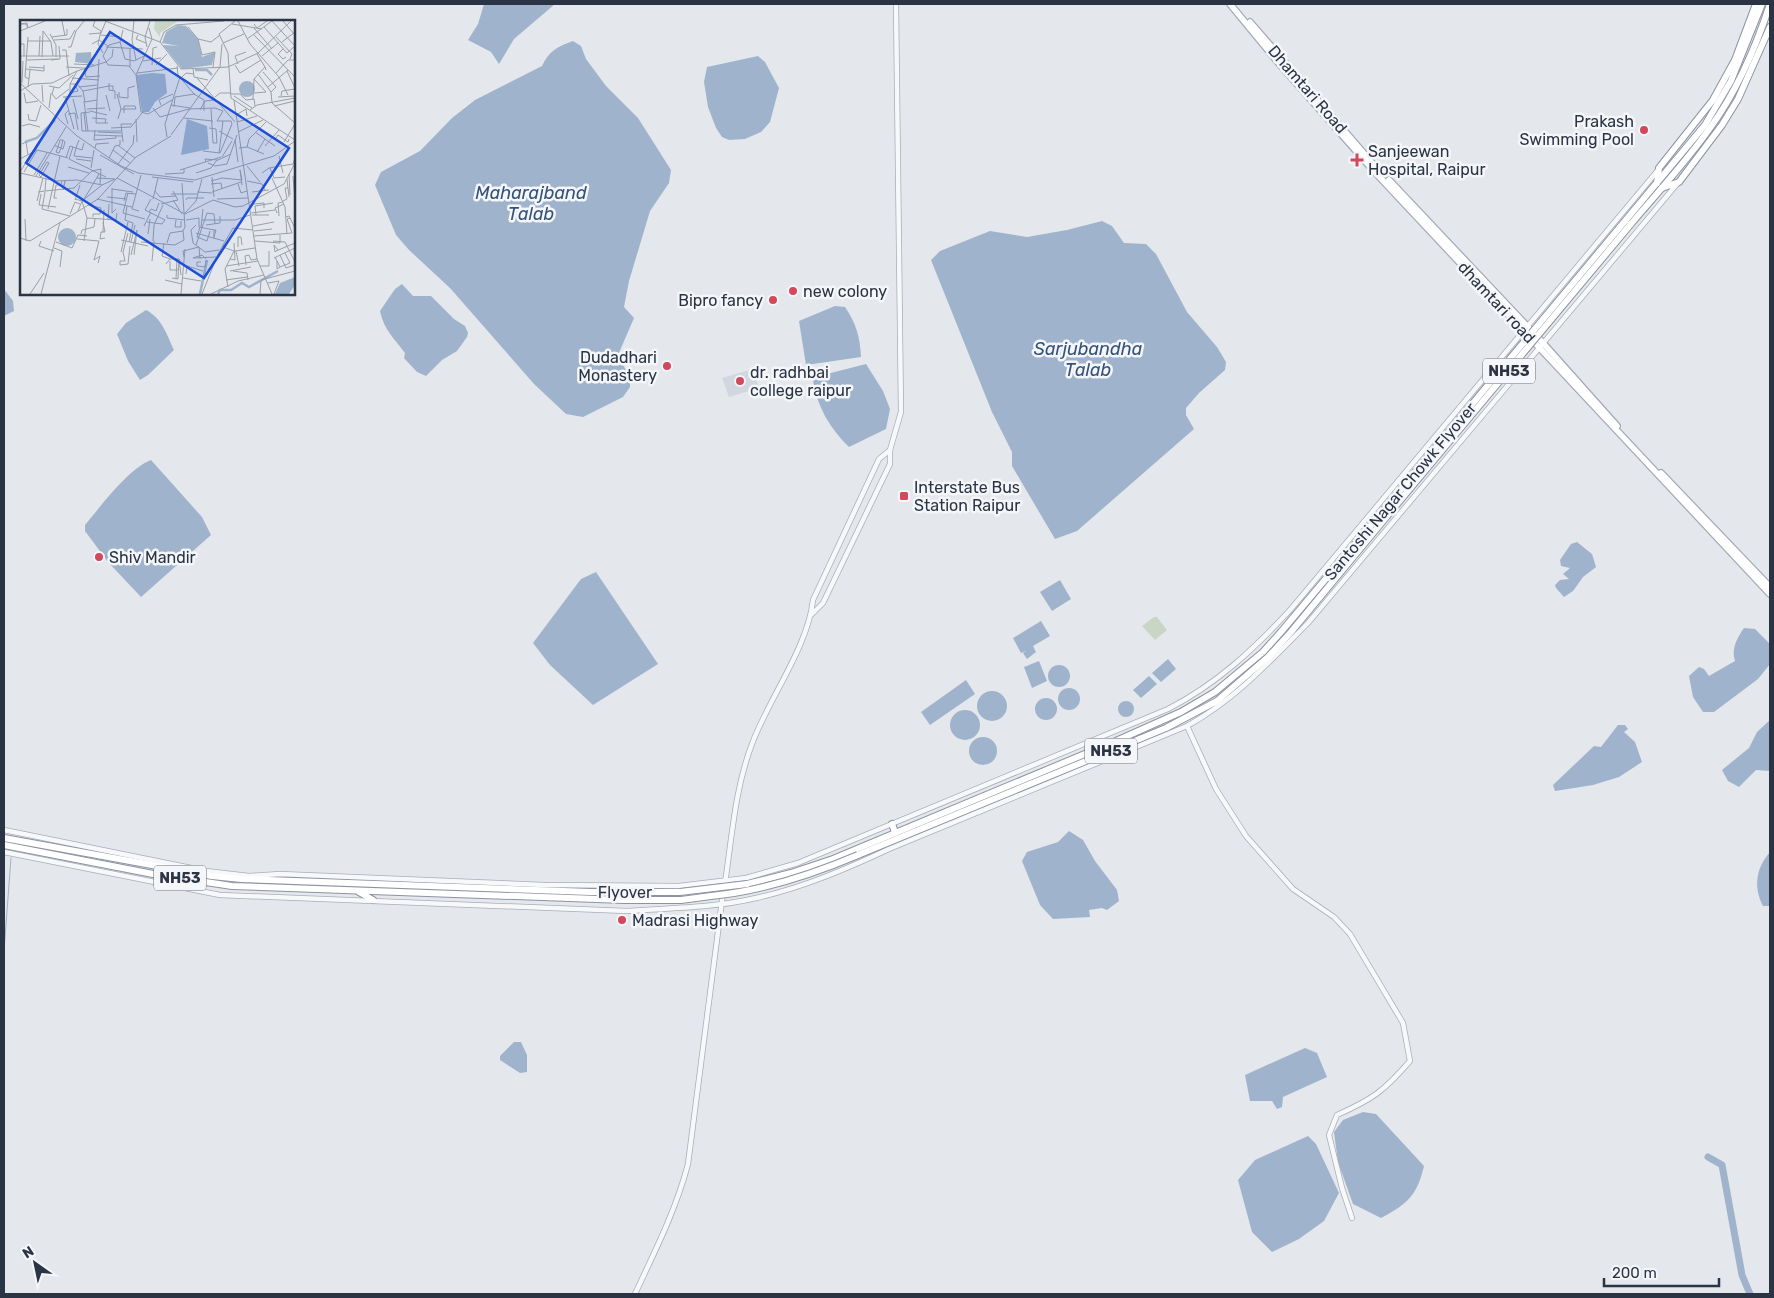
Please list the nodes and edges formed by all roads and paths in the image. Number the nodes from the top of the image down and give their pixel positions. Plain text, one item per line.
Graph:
1 (896, 4) edge
2 (1230, 4) edge
3 (1235, 4) edge
4 (1756, 4) edge
5 (1762, 4) edge
6 (1770, 4) edge
7 (1770, 27) edge
8 (1686, 154) junction
9 (1659, 168) junction
10 (1679, 182) junction
11 (1659, 186) junction
12 (1526, 328) junction
13 (1541, 345) junction
14 (890, 450) junction
15 (879, 459) junction
16 (890, 464) junction
17 (1384, 514) junction
18 (1770, 587) edge
19 (1770, 594) edge
20 (1294, 612) junction
21 (812, 615) junction
22 (1310, 615) junction
23 (1188, 726) junction
24 (892, 824) junction
25 (4, 830) edge
26 (895, 832) junction
27 (4, 838) edge
28 (4, 845) edge
29 (888, 846) junction
30 (4, 852) edge
31 (857, 852) junction
32 (355, 878) junction
33 (725, 882) junction
34 (346, 883) junction
35 (358, 891) junction
36 (373, 900) junction
37 (721, 904) junction
38 (1352, 1218) dead end
39 (635, 1294) edge

1 - 14 street
2 - 12 main road, dhamtari road
3 - 12 main road, Dhamtari Road
4 - 9 highway
5 - 8 highway, NH53
6 - 8 highway, NH53
7 - 10 highway
8 - 11 highway, NH53
9 - 11 highway
9 - 12 street
10 - 11 highway
10 - 13 street
11 - 17 highway, Santoshi Nagar Chowk Flyover / NH53, bridge
12 - 13 main road
12 - 20 street
13 - 18 main road
13 - 19 main road, dhamtari road
13 - 22 street
14 - 15 street
14 - 16 street
15 - 16 street
15 - 21 street
16 - 21 street
17 - 20 highway, Santoshi Nagar Chowk Flyover / NH53
17 - 22 highway, Santoshi Nagar Chowk Flyover / NH53
20 - 24 street
20 - 26 highway, NH53
21 - 33 street
22 - 23 street
22 - 29 highway, NH53
23 - 29 street
23 - 38 street
24 - 26 highway
24 - 33 street
25 - 32 street
26 - 31 highway, Flyover / NH53
27 - 34 highway, NH53
28 - 35 highway, NH53
29 - 31 highway, Flyover / NH53
29 - 37 street
30 - 36 street
31 - 34 highway, Flyover / NH53, bridge
31 - 35 highway, Flyover / NH53, bridge
32 - 33 street
32 - 34 highway
33 - 37 street
35 - 36 highway
36 - 37 street
37 - 39 street

